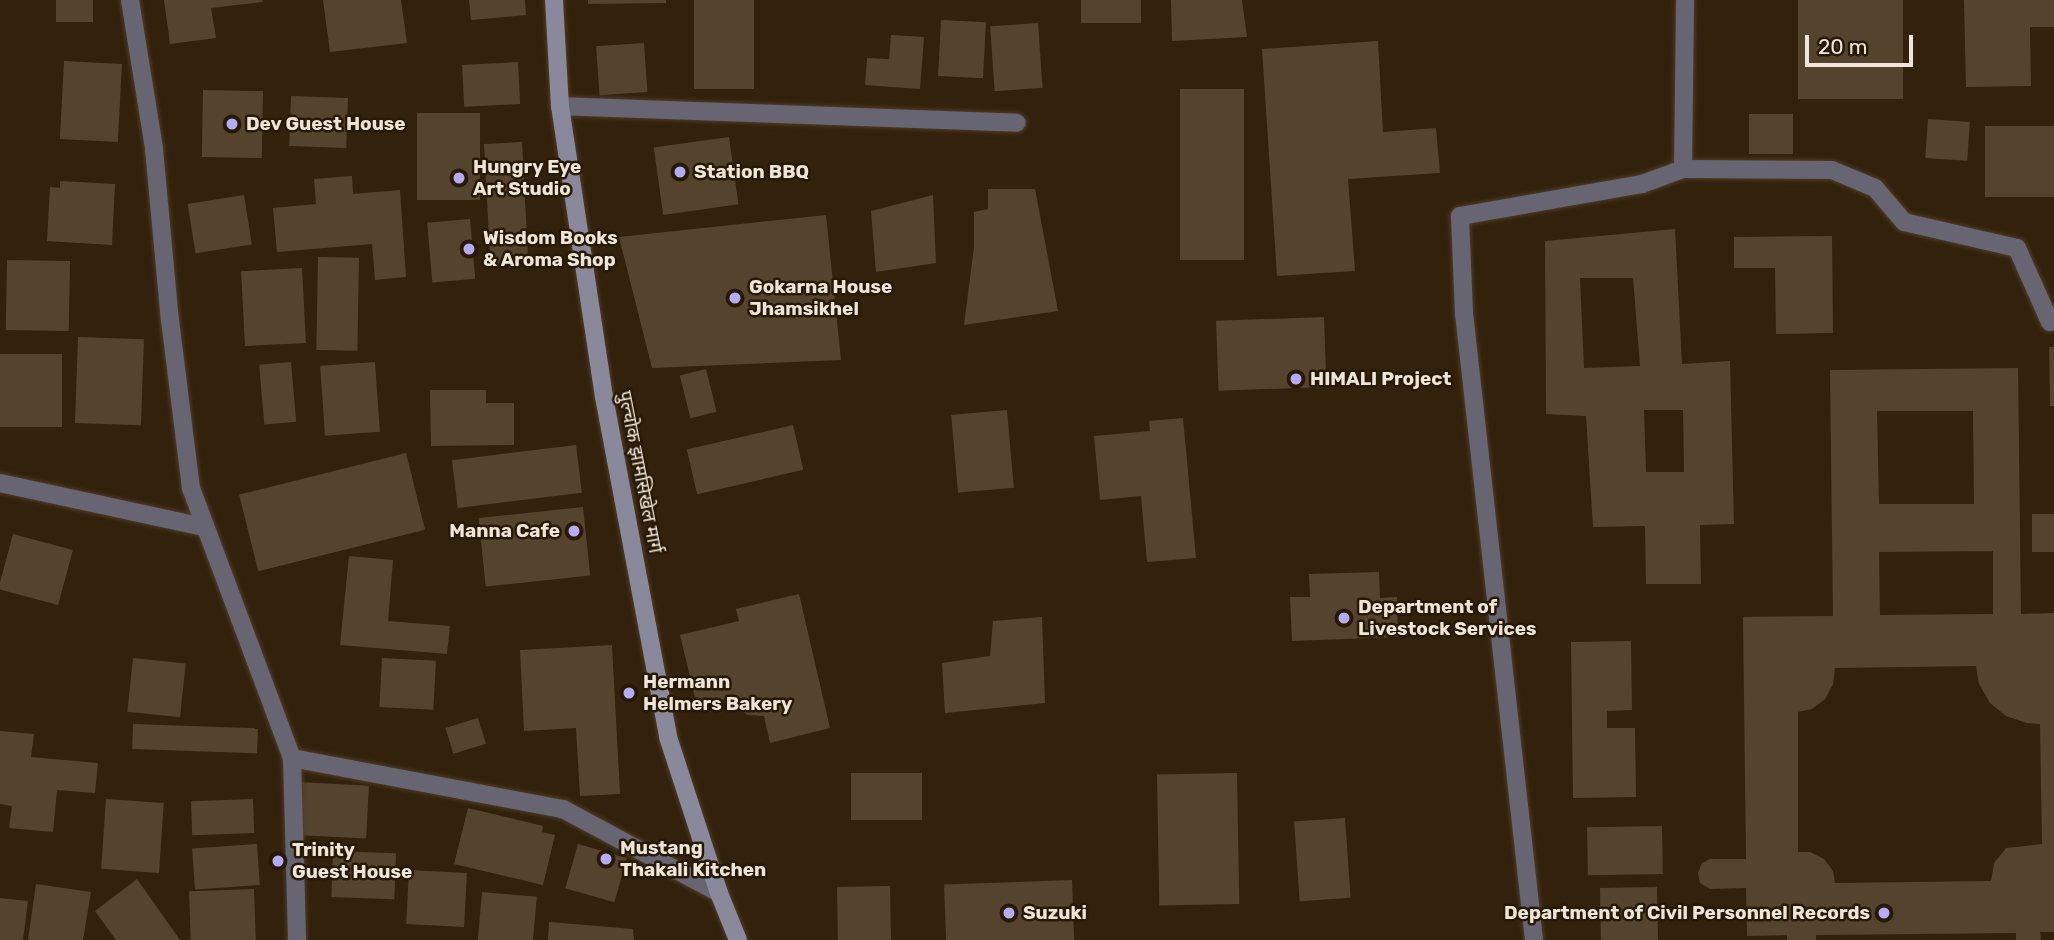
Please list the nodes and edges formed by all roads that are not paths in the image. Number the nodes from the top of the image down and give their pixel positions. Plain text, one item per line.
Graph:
1 (130, 0) edge
2 (554, 0) edge
3 (1685, 0) edge
4 (560, 106) junction
5 (1017, 123) dead end
6 (1683, 169) junction
7 (2050, 322) dead end
8 (0, 483) edge
9 (204, 527) junction
10 (292, 758) junction
11 (719, 893) junction
12 (297, 940) edge
13 (738, 940) edge
14 (1534, 940) edge

1 - 9 street
2 - 4 main road, पुल्चोक झामसिखेल मार्ग
3 - 6 street
4 - 5 street
4 - 11 main road, पुल्चोक झामसिखेल मार्ग
6 - 7 street
6 - 14 street
8 - 9 street
9 - 10 street
10 - 11 street
10 - 12 street
11 - 13 main road, पुल्चोक झामसिखेल मार्ग

